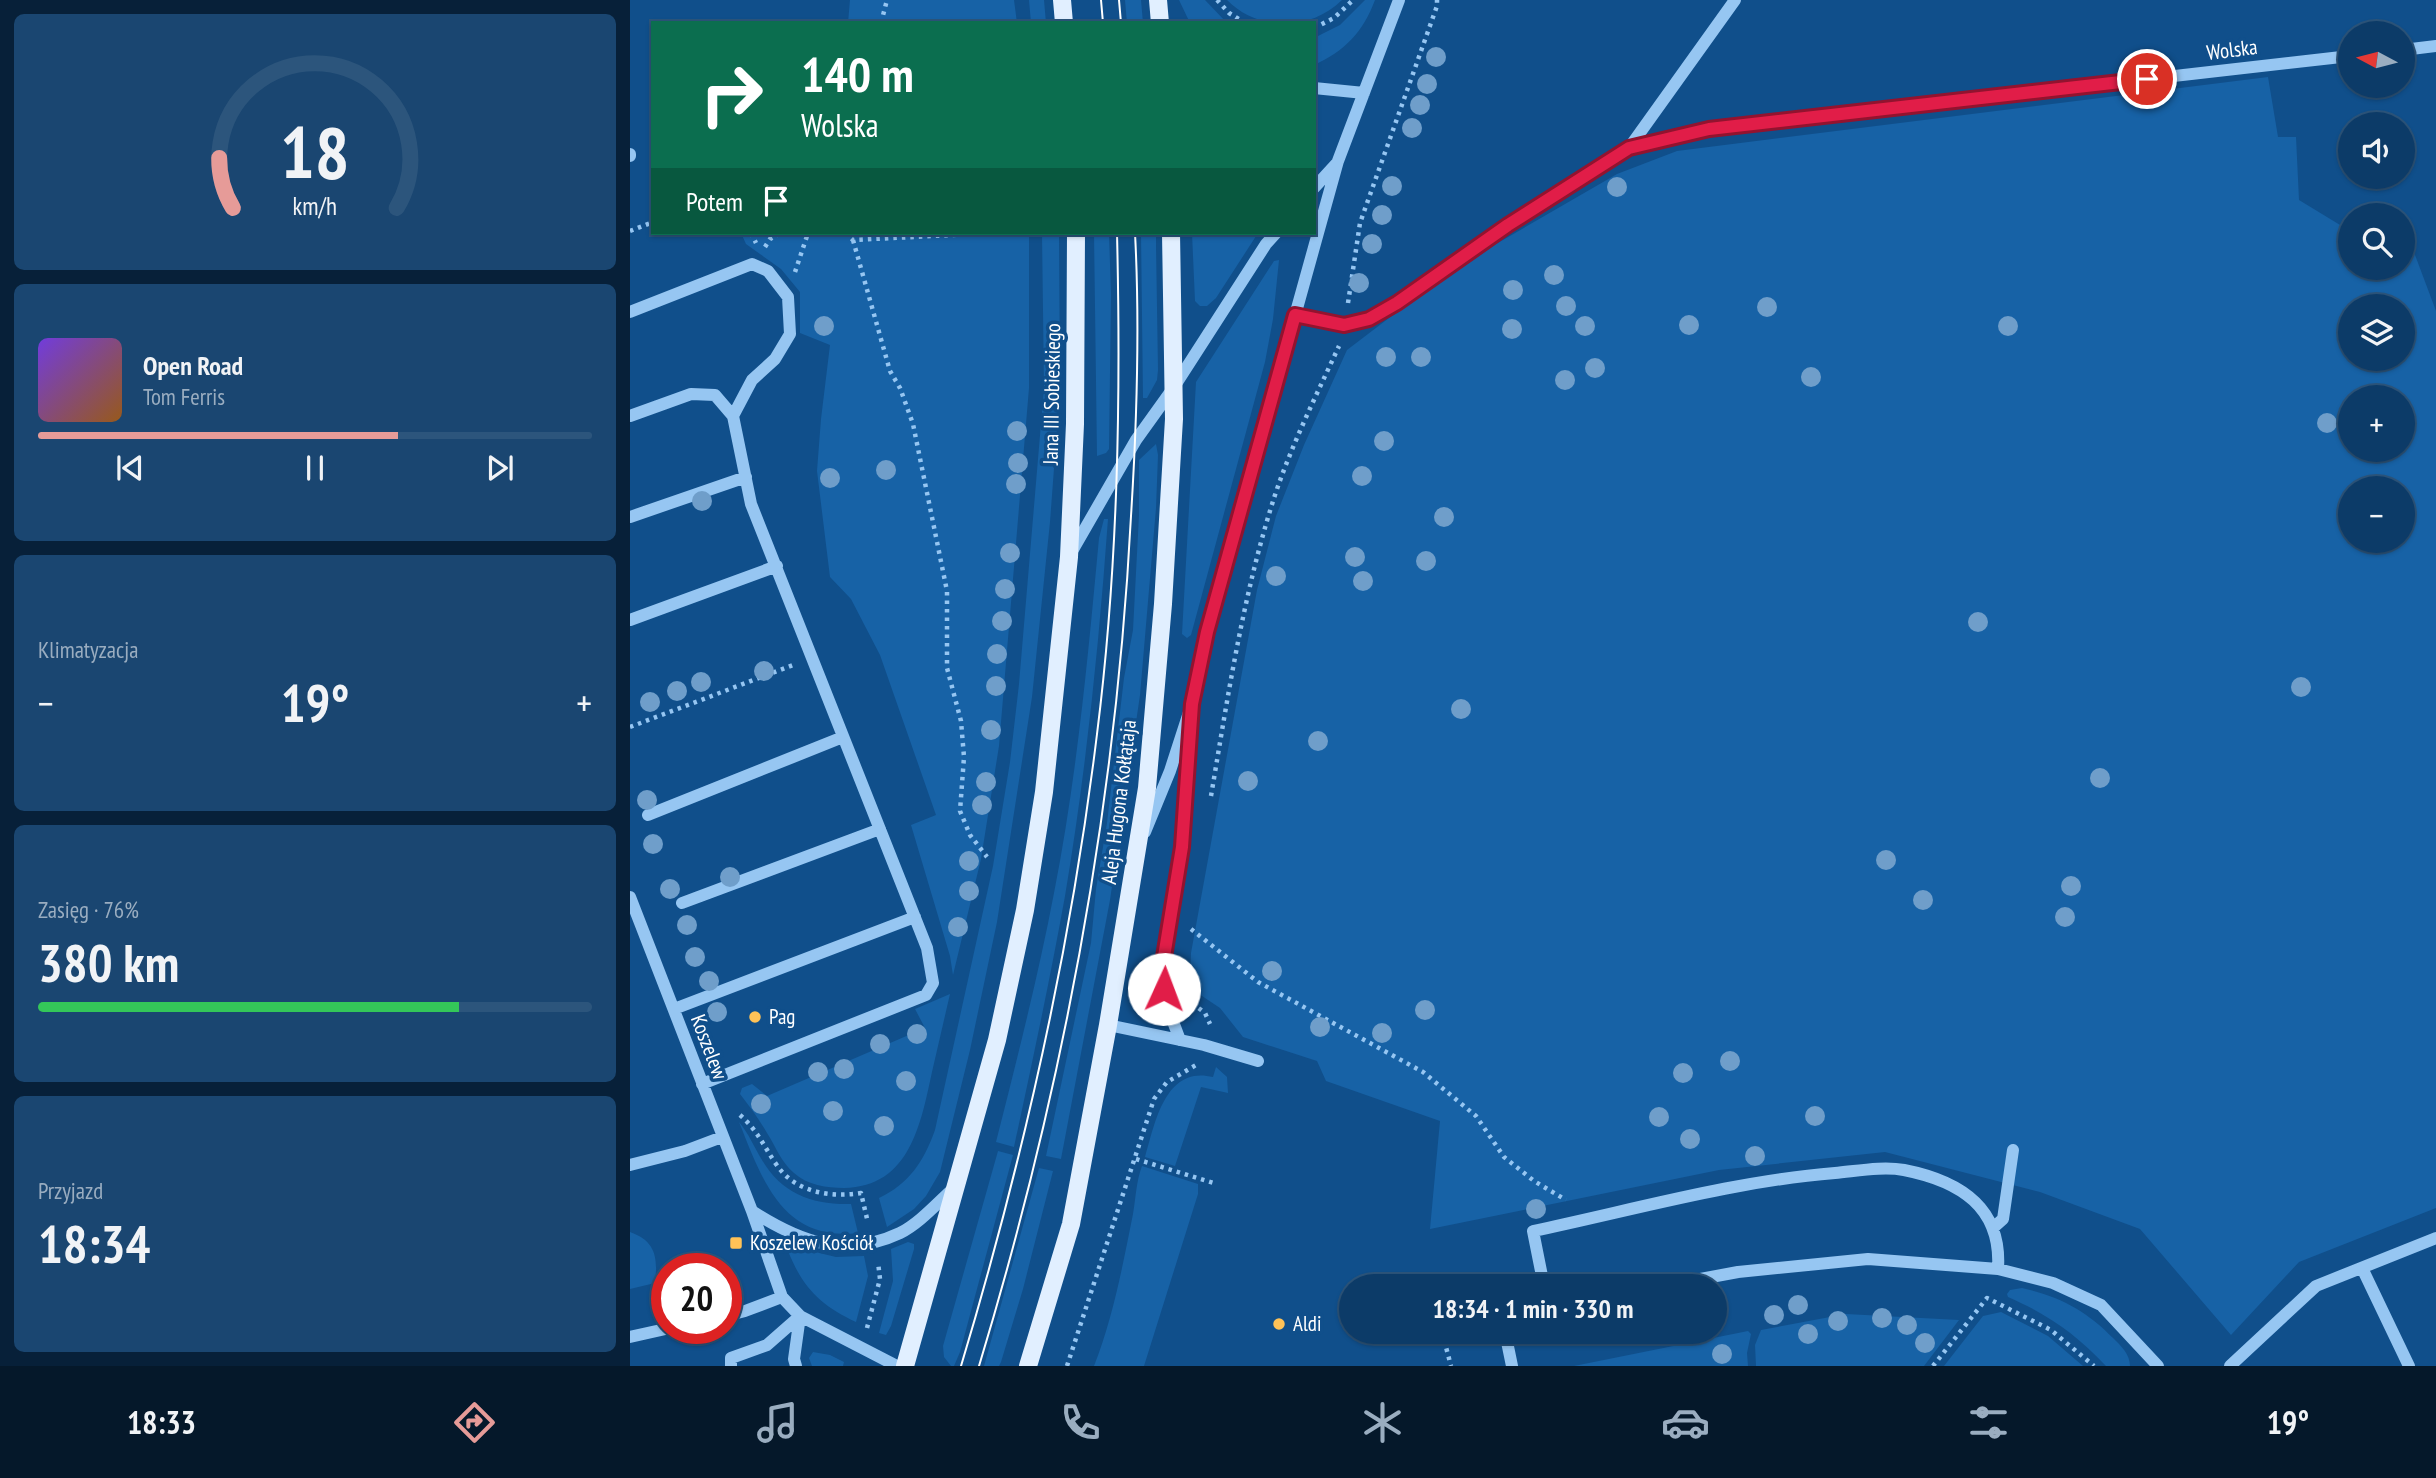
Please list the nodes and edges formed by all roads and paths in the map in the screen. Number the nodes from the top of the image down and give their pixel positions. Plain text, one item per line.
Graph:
1 (887, 0) edge
2 (1062, 0) edge
3 (1158, 0) edge
4 (1217, 0) edge
5 (1353, 0) edge
6 (1399, 0) edge
7 (1437, 0) edge
8 (1735, 0) edge
9 (882, 21) edge
10 (1064, 21) edge
11 (1160, 21) edge
12 (1242, 21) edge
13 (1316, 27) edge
14 (2436, 46) edge
15 (2415, 49) edge
16 (2338, 57) edge
17 (1316, 88) edge
18 (1364, 93) junction
19 (1629, 148) junction
20 (1338, 161) junction
21 (1316, 186) edge
22 (651, 223) edge
23 (630, 230) edge
24 (807, 235) edge
25 (847, 235) edge
26 (953, 235) edge
27 (1076, 235) edge
28 (1171, 235) edge
29 (1274, 235) edge
30 (853, 240) junction
31 (782, 290) junction
32 (1348, 307) dead end
33 (630, 312) edge
34 (1295, 315) junction
35 (1341, 341) dead end
36 (1174, 387) junction
37 (630, 416) edge
38 (733, 416) junction
39 (746, 477) junction
40 (630, 517) edge
41 (1069, 557) junction
42 (777, 566) junction
43 (630, 620) edge
44 (813, 658) junction
45 (1192, 704) junction
46 (630, 727) edge
47 (843, 737) junction
48 (1210, 798) dead end
49 (648, 815) dead end
50 (880, 829) junction
51 (1137, 851) junction
52 (987, 857) dead end
53 (630, 897) edge
54 (682, 903) dead end
55 (915, 917) junction
56 (1186, 939) dead end
57 (1189, 999) dead end
58 (674, 1009) junction
59 (1108, 1025) junction
60 (1210, 1026) dead end
61 (1180, 1040) junction
62 (1199, 1059) dead end
63 (1258, 1060) dead end
64 (702, 1084) junction
65 (722, 1137) junction
66 (761, 1137) dead end
67 (2013, 1150) dead end
68 (1136, 1159) junction
69 (630, 1165) edge
70 (1217, 1184) dead end
71 (957, 1185) junction
72 (752, 1211) junction
73 (1595, 1218) junction
74 (1994, 1227) junction
75 (870, 1231) dead end
76 (2436, 1238) edge
77 (876, 1254) dead end
78 (2361, 1268) junction
79 (1998, 1269) junction
80 (1542, 1274) edge
81 (1727, 1274) edge
82 (782, 1297) junction
83 (742, 1312) edge
84 (800, 1316) junction
85 (867, 1327) dead end
86 (651, 1332) edge
87 (630, 1337) edge
88 (1445, 1344) edge
89 (1507, 1344) edge
90 (731, 1366) edge
91 (796, 1366) edge
92 (897, 1366) edge
93 (905, 1366) edge
94 (1028, 1366) edge
95 (1067, 1366) edge
96 (1451, 1366) edge
97 (1512, 1366) edge
98 (1933, 1366) edge
99 (2094, 1366) edge
100 (2158, 1366) edge
101 (2230, 1366) edge
102 (2409, 1366) edge

1 - 9 path
2 - 10 main road
3 - 11 main road
4 - 12 path
5 - 13 path
6 - 18 street
7 - 32 path
8 - 19 street
14 - 15 street
16 - 19 street, Wolska
17 - 18 street
18 - 20 street
19 - 34 street, Wolska
20 - 21 street
20 - 34 street
22 - 23 path
24 - 31 path
25 - 30 path
26 - 30 path
27 - 41 main road, Jana III Sobieskiego
28 - 36 main road, Aleja Hugona Kołłątaja
29 - 36 street
30 - 52 path
31 - 33 street
31 - 38 street
34 - 45 street
35 - 48 path
36 - 41 street
36 - 51 main road, Aleja Hugona Kołłątaja
37 - 38 street
38 - 39 street
39 - 40 street
39 - 42 street
41 - 71 main road
42 - 43 street
42 - 44 street
44 - 46 path
44 - 47 street
45 - 51 street
45 - 61 street
47 - 49 street
47 - 50 street
50 - 54 street
50 - 55 street
51 - 59 main road, Aleja Hugona Kołłątaja
53 - 58 street, Koszelew
55 - 58 street
55 - 64 street
56 - 73 path
57 - 60 path
58 - 64 street, Koszelew
59 - 61 street
59 - 94 main road, Aleja Hugona Kołłątaja
61 - 63 street
62 - 68 path
64 - 65 street, Koszelew
65 - 69 street
65 - 72 street, Koszelew
66 - 75 path
67 - 74 street
68 - 70 path
68 - 95 path
71 - 72 street
71 - 93 main road
72 - 82 street, Koszelew
73 - 74 street
73 - 80 street
74 - 79 street
76 - 78 street
77 - 85 path
78 - 101 street
78 - 102 street
79 - 81 street
79 - 100 street
82 - 83 street
82 - 84 street, Koszelew
84 - 90 street
84 - 91 street
84 - 92 street, Koszelew
86 - 87 street
88 - 96 path
89 - 97 street
98 - 99 path

